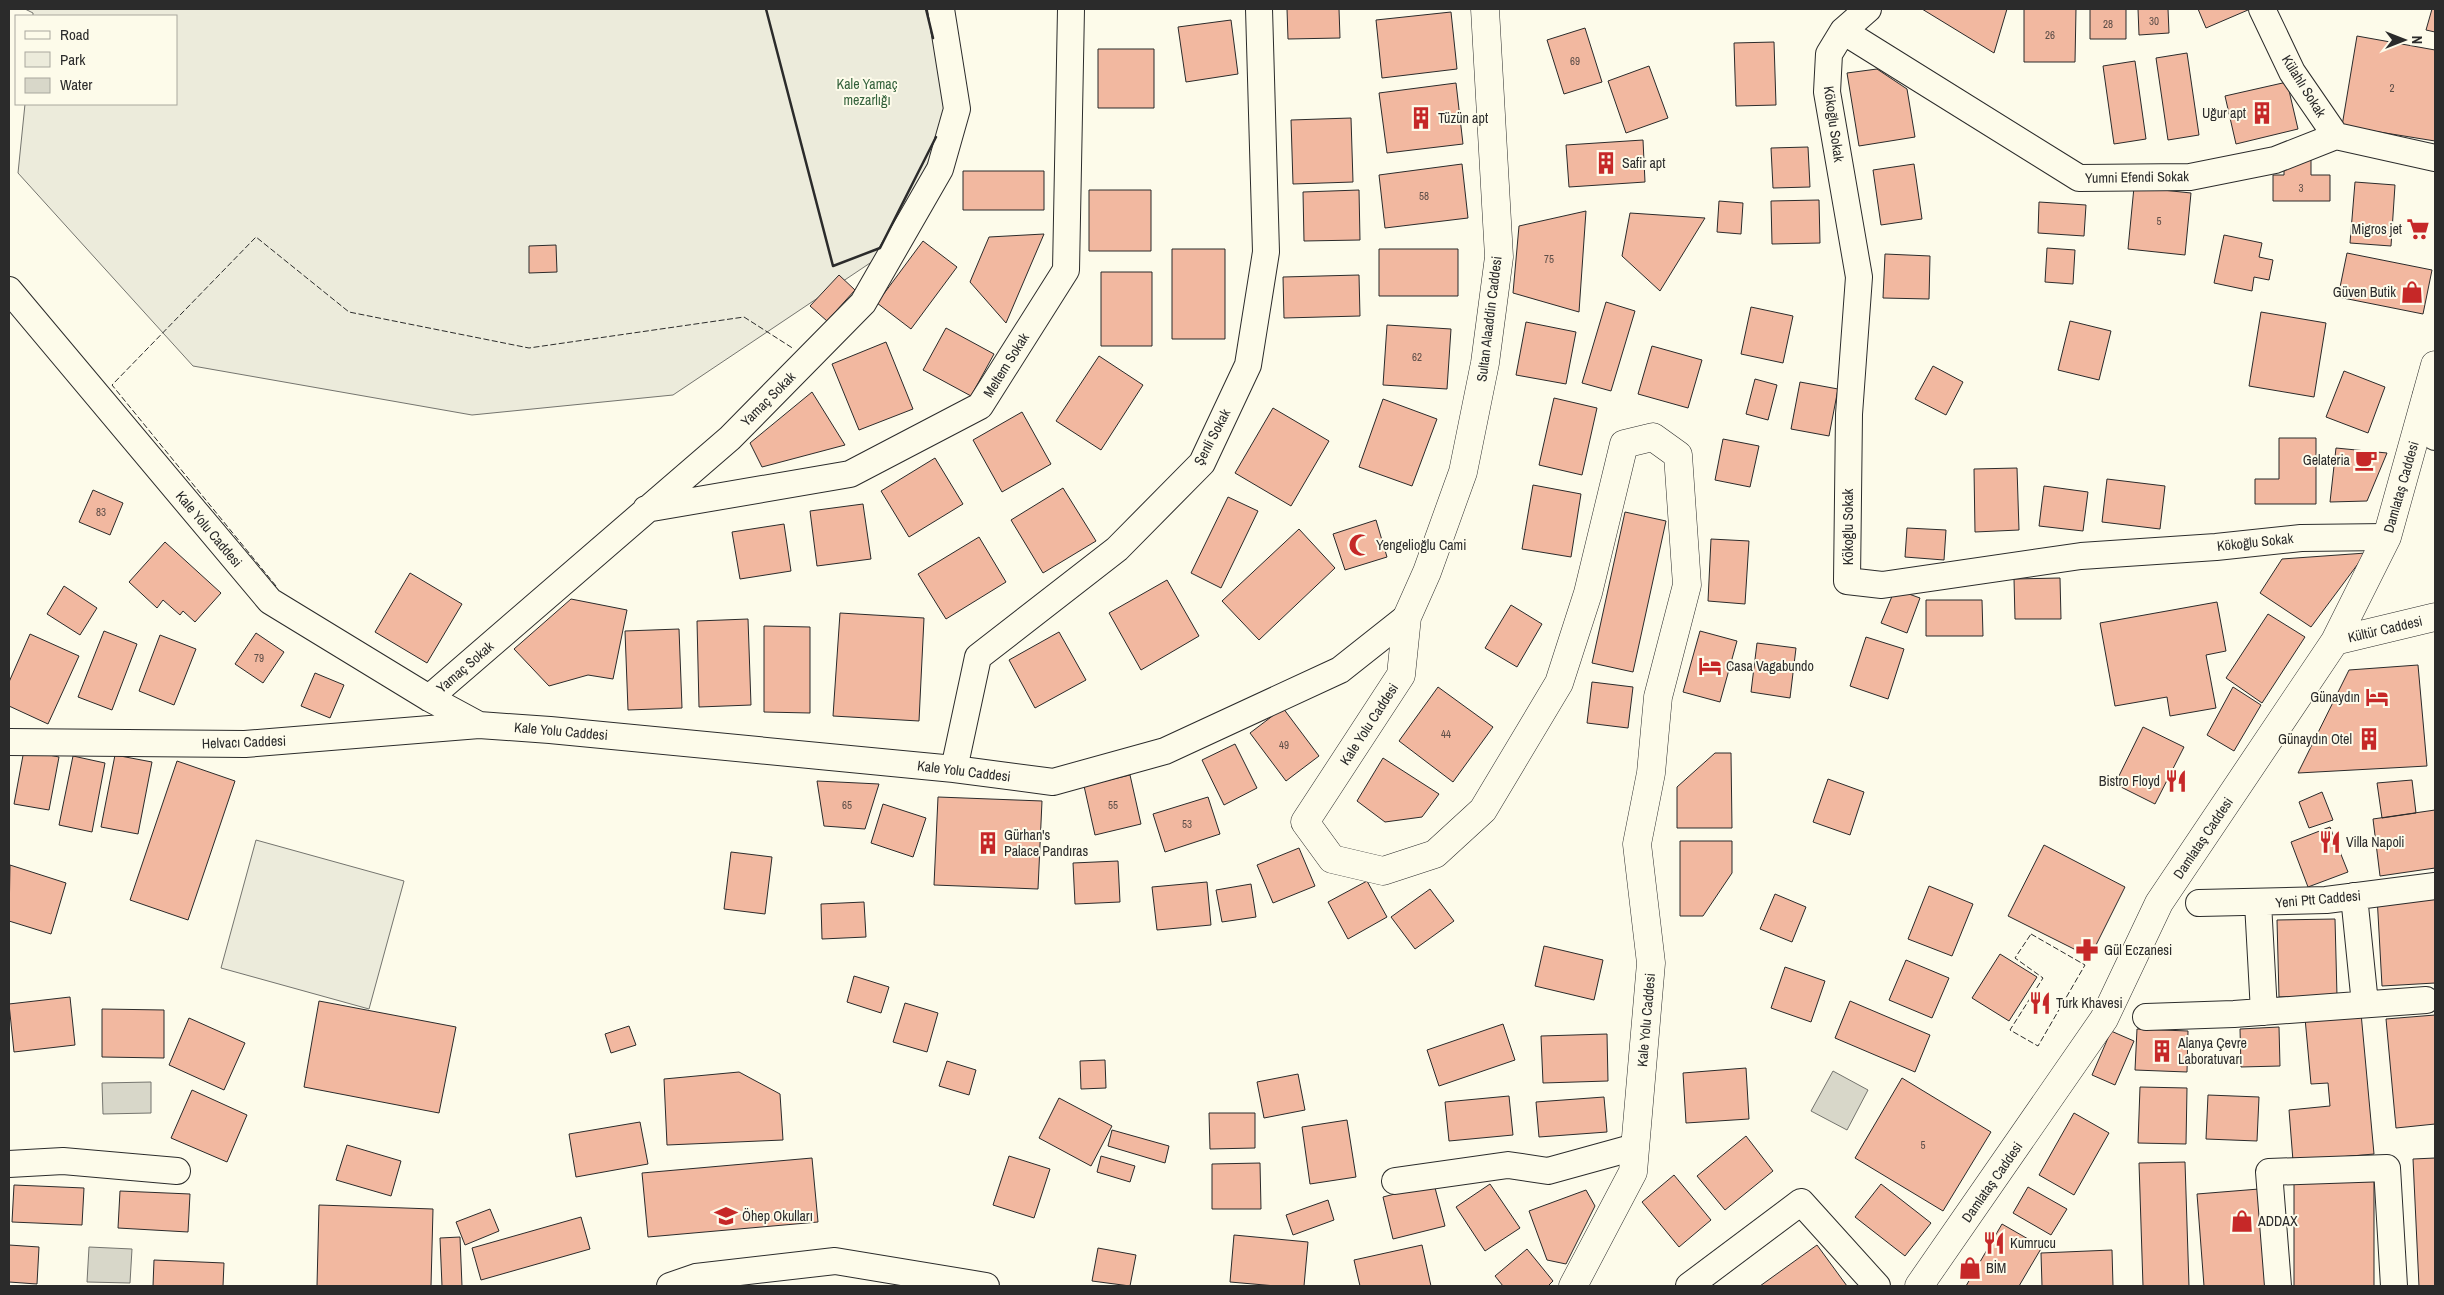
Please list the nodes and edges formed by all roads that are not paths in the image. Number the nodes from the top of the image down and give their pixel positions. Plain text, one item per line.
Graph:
1 (941, 9) edge
2 (1071, 9) edge
3 (1259, 9) edge
4 (1485, 9) edge
5 (1868, 9) edge
6 (2262, 9) edge
7 (1843, 31) junction
8 (2336, 136) junction
9 (2435, 158) edge
10 (9, 290) edge
11 (2435, 365) edge
12 (2426, 396) junction
13 (2435, 437) edge
14 (645, 509) junction
15 (2387, 537) junction
16 (1407, 617) junction
17 (2435, 617) edge
18 (2335, 640) junction
19 (428, 698) junction
20 (479, 725) junction
21 (9, 742) edge
22 (954, 769) junction
23 (2435, 886) edge
24 (2354, 896) junction
25 (2199, 903) dead end
26 (2258, 903) junction
27 (2426, 1000) dead end
28 (2365, 1004) junction
29 (2264, 1012) junction
30 (2146, 1017) dead end
31 (1635, 1147) junction
32 (9, 1164) edge
33 (177, 1171) dead end
34 (1395, 1181) dead end
35 (670, 1286) edge
36 (986, 1286) edge
37 (1574, 1286) edge
38 (1689, 1286) edge
39 (1877, 1286) edge
40 (1919, 1286) edge
41 (2278, 1286) edge
42 (2394, 1286) edge

1 - 14 street, Yamaç Sokak
2 - 14 street, Meltem Sokak
3 - 22 street, Şenli Sokak
4 - 16 street, Sultan Alaaddin Caddesi
5 - 7 street, Kökoğlu Sokak
6 - 8 street, Külahlı Sokak
7 - 8 street, Yumni Efendi Sokak
7 - 15 street, Kökoğlu Sokak
8 - 9 street
10 - 19 street, Kale Yolu Caddesi
11 - 12 street, Damlataş Caddesi
12 - 13 street
12 - 15 street, Damlataş Caddesi
14 - 19 street, Yamaç Sokak
15 - 18 street, Damlataş Caddesi
16 - 22 street, Kale Yolu Caddesi
16 - 31 street, Kale Yolu Caddesi
17 - 18 street, Kültür Caddesi
18 - 40 street, Damlataş Caddesi
19 - 20 street, Kale Yolu Caddesi
20 - 21 street, Helvacı Caddesi
20 - 22 street, Kale Yolu Caddesi
23 - 24 street, Yeni Ptt Caddesi
24 - 26 street, Yeni Ptt Caddesi
24 - 28 street
25 - 26 street, Yeni Ptt Caddesi
26 - 29 street
27 - 28 street
28 - 29 street
29 - 30 street
31 - 34 street
31 - 37 street, Kale Yolu Caddesi
32 - 33 street
35 - 36 street
38 - 39 street
41 - 42 street

